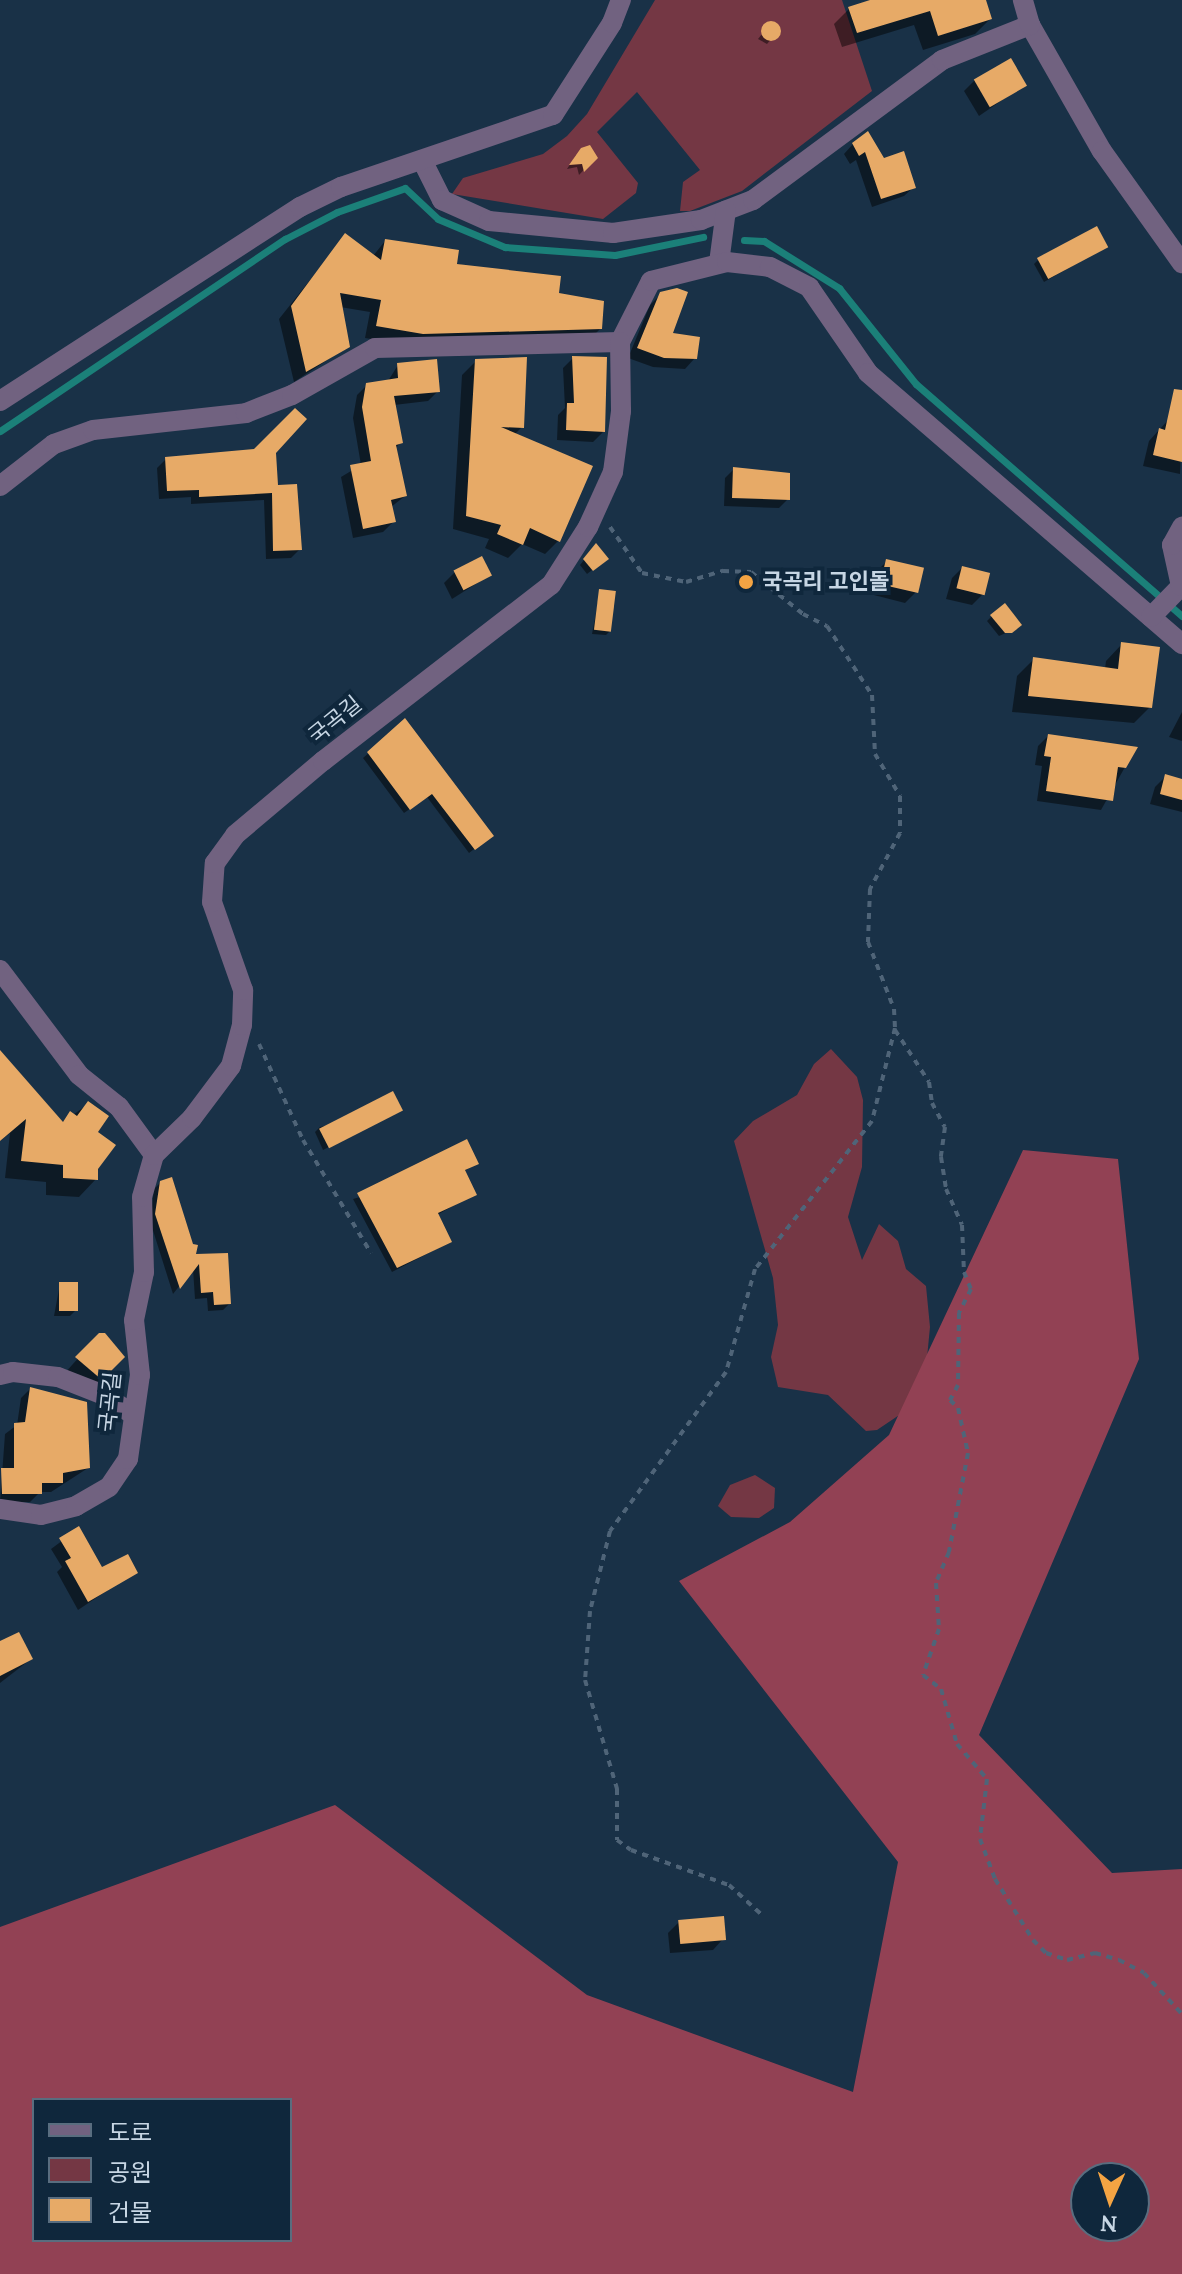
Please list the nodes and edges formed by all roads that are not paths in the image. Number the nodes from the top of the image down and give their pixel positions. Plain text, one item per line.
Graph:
1 (621, 0) edge
2 (1023, 0) edge
3 (1030, 25) junction
4 (422, 160) junction
5 (726, 210) junction
6 (719, 263) junction
7 (1182, 263) edge
8 (620, 342) junction
9 (0, 401) edge
10 (0, 486) edge
11 (1182, 527) edge
12 (1153, 615) junction
13 (1182, 644) edge
14 (0, 970) edge
15 (154, 1155) junction
16 (0, 1375) edge
17 (134, 1415) junction
18 (0, 1509) edge

1 - 4 street
2 - 3 street
3 - 5 street
3 - 7 street
4 - 5 street
4 - 9 street
5 - 6 street
6 - 8 street
6 - 12 street
8 - 10 street
8 - 15 street, 국곡길
11 - 12 street
12 - 13 street
14 - 15 street
15 - 17 street, 국곡길
16 - 17 street
17 - 18 street, 국곡길

